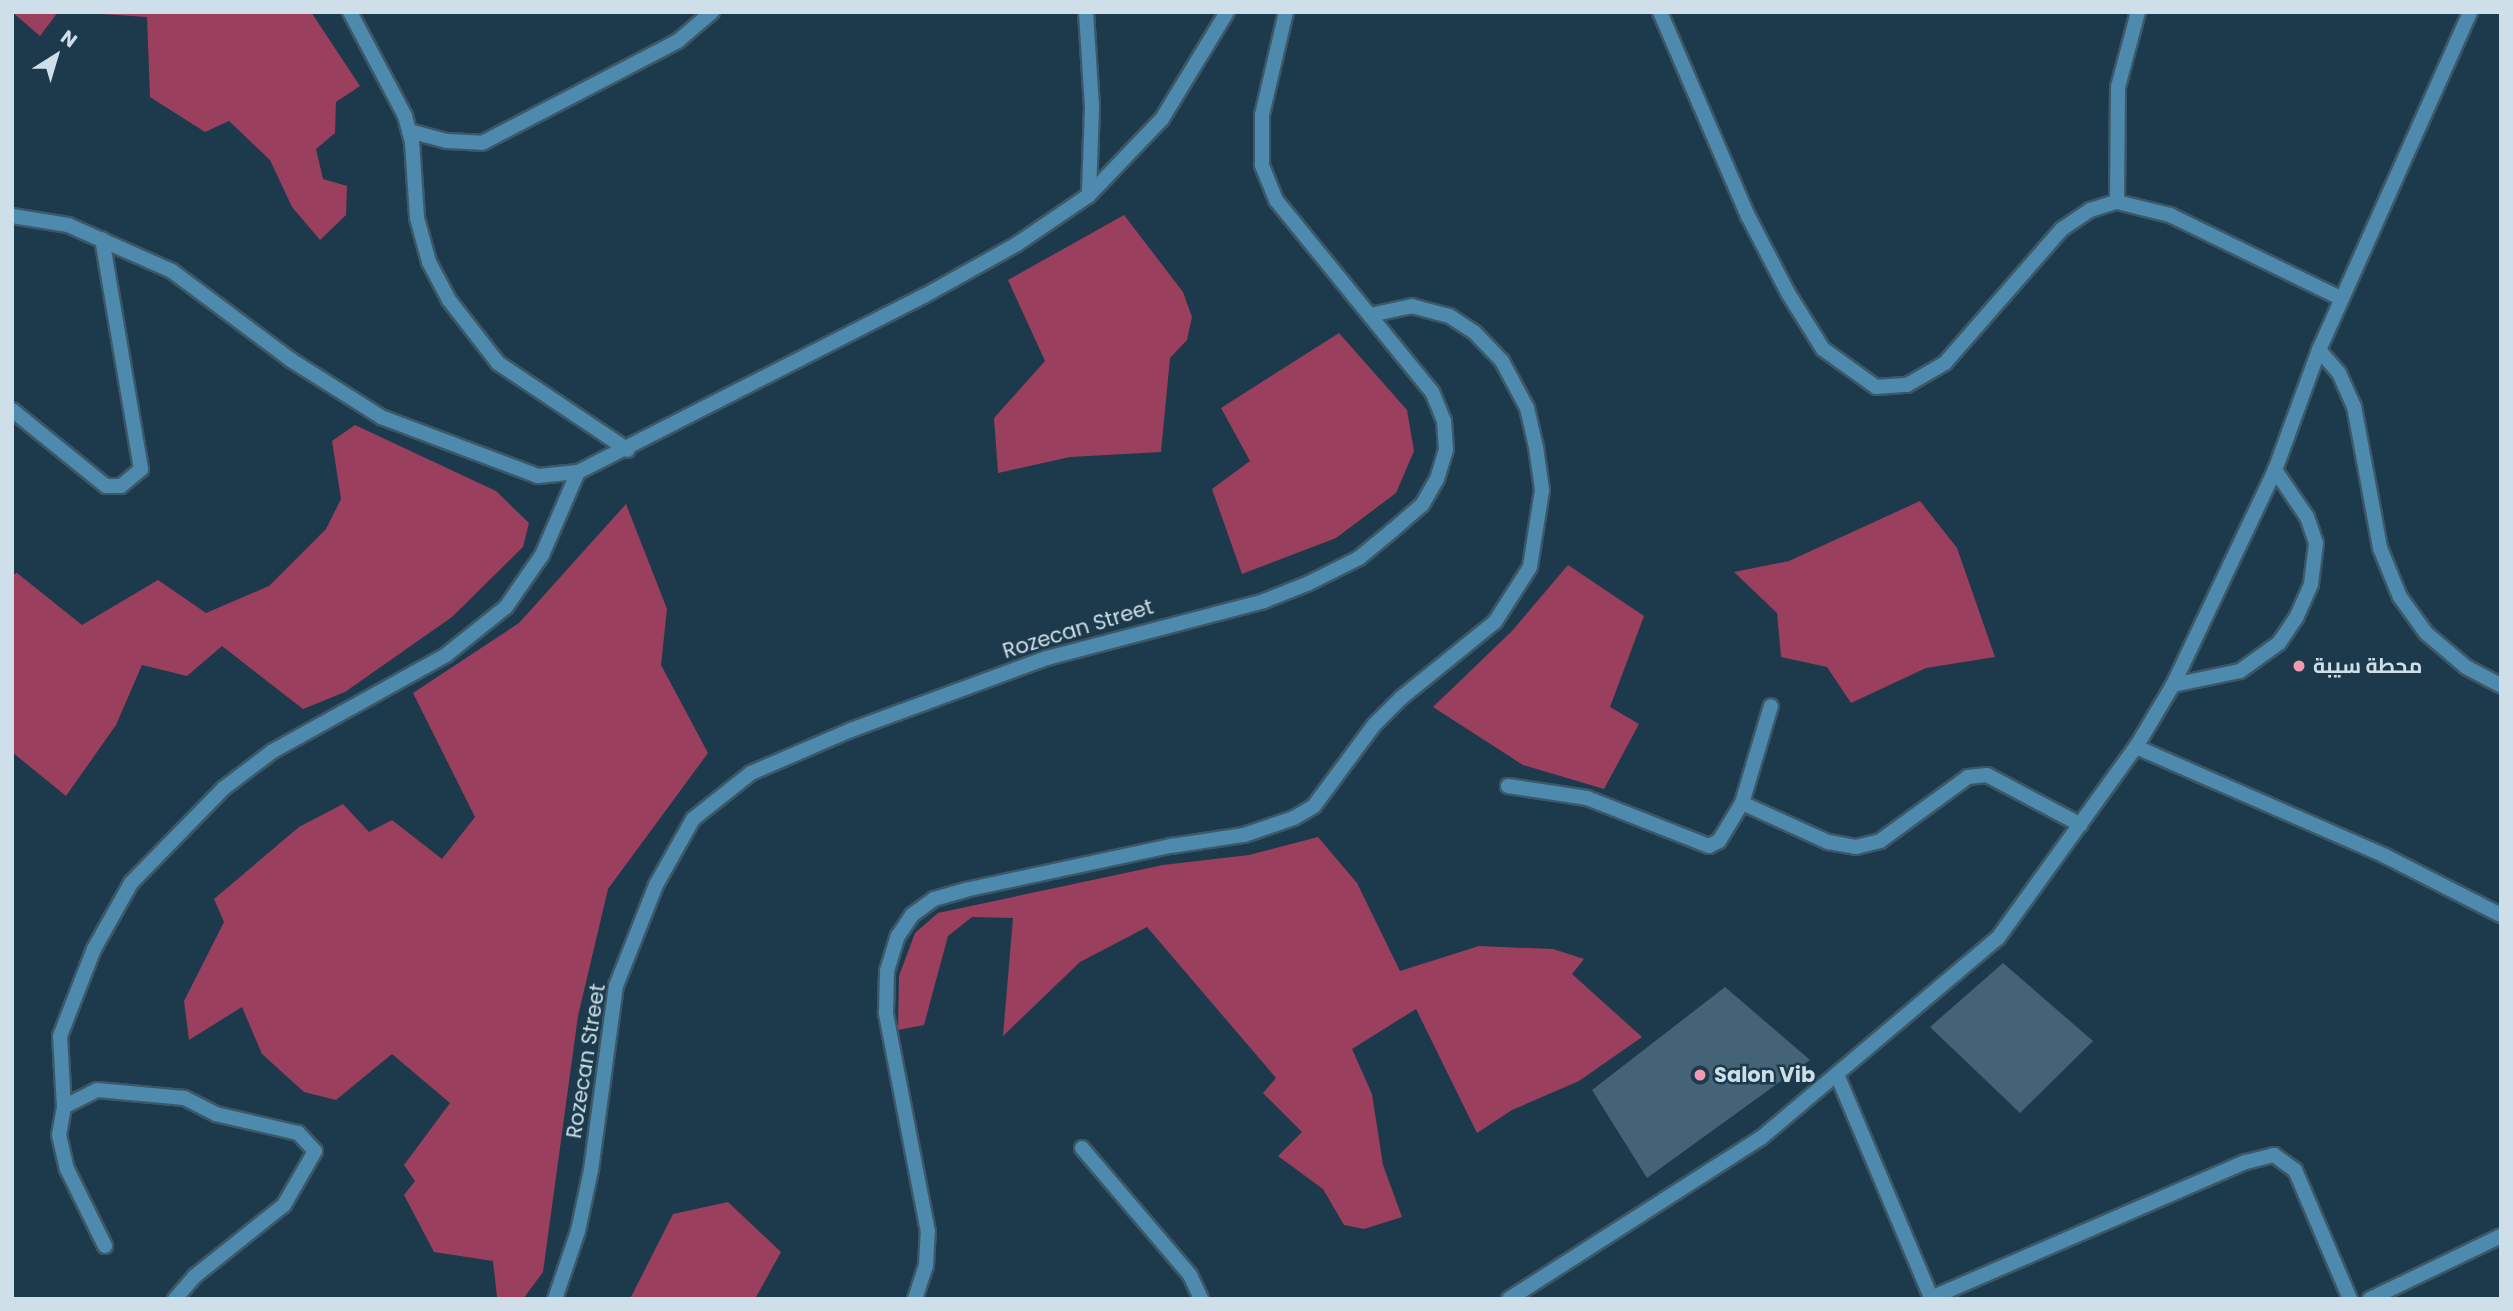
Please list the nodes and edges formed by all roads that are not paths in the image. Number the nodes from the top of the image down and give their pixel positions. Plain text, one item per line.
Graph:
1 (350, 12) edge
2 (712, 12) edge
3 (1086, 12) edge
4 (1227, 12) edge
5 (1286, 12) edge
6 (1660, 12) edge
7 (2138, 12) edge
8 (2470, 12) edge
9 (409, 131) junction
10 (1089, 195) junction
11 (2117, 202) junction
12 (12, 216) edge
13 (102, 239) junction
14 (2342, 299) junction
15 (1370, 315) junction
16 (2319, 350) junction
17 (12, 410) edge
18 (628, 450) junction
19 (2275, 470) junction
20 (578, 472) junction
21 (2173, 685) junction
22 (2501, 686) edge
23 (1770, 706) dead end
24 (2136, 747) junction
25 (1507, 786) dead end
26 (1742, 803) junction
27 (2081, 825) junction
28 (2501, 915) edge
29 (1838, 1077) junction
30 (64, 1107) junction
31 (1082, 1148) dead end
32 (2501, 1236) edge
33 (105, 1246) dead end
34 (1931, 1298) edge
35 (175, 1299) edge
36 (555, 1299) edge
37 (915, 1299) edge
38 (1201, 1299) edge
39 (1509, 1299) edge
40 (2350, 1299) edge
41 (2370, 1299) edge

1 - 9 street
2 - 9 street
3 - 10 street
4 - 10 street
5 - 15 street, Rozecan Street
6 - 11 street
7 - 11 street
8 - 14 street
9 - 18 street
10 - 18 street
11 - 14 street
12 - 13 street
13 - 17 street
13 - 20 street
14 - 16 street
15 - 36 street, Rozecan Street
15 - 37 street
16 - 19 street
16 - 22 street
18 - 20 street
19 - 21 street
19 - 21 street
20 - 30 street
21 - 24 street
23 - 26 street
24 - 27 street
24 - 28 street
25 - 26 street
26 - 27 street
27 - 29 street
29 - 34 street
29 - 39 street
30 - 33 street
30 - 35 street
31 - 38 street
32 - 41 street
34 - 40 street

